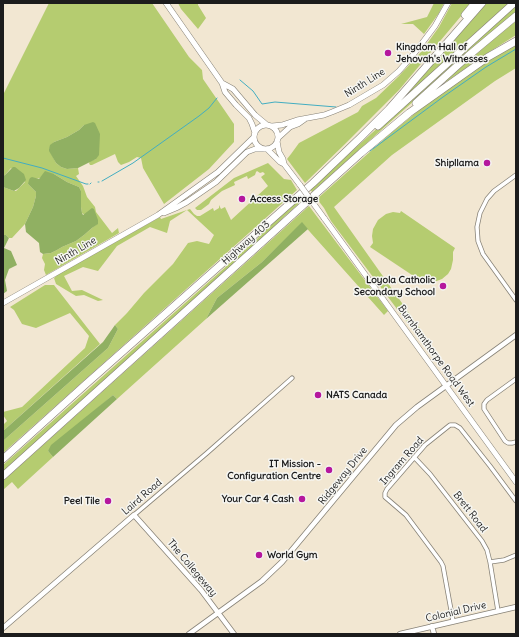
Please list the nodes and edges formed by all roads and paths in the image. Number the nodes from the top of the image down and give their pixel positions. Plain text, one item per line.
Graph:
1 (166, 3) edge
2 (448, 3) edge
3 (475, 3) edge
4 (482, 3) edge
5 (514, 3) edge
6 (516, 16) edge
7 (516, 41) edge
8 (430, 62) junction
9 (222, 83) junction
10 (409, 113) junction
11 (306, 119) junction
12 (269, 126) junction
13 (254, 135) junction
14 (360, 138) junction
15 (277, 140) junction
16 (265, 149) junction
17 (284, 164) junction
18 (516, 175) edge
19 (158, 215) junction
20 (516, 300) edge
21 (3, 303) edge
22 (516, 335) edge
23 (292, 378) dead end
24 (516, 380) edge
25 (446, 386) junction
26 (516, 442) edge
27 (414, 457) junction
28 (3, 459) edge
29 (3, 476) edge
30 (516, 482) edge
31 (516, 501) edge
32 (134, 515) junction
33 (516, 555) edge
34 (490, 562) junction
35 (516, 607) edge
36 (498, 611) junction
37 (218, 613) junction
38 (453, 621) junction
39 (432, 626) junction
40 (3, 628) edge
41 (189, 634) edge
42 (234, 634) edge
43 (400, 634) edge
44 (434, 634) edge

1 - 9 main road
2 - 11 main road, Ninth Line
3 - 8 highway
4 - 8 highway, Highway 403
5 - 14 highway
6 - 10 highway
7 - 10 highway, Highway 403
8 - 14 highway, Highway 403
9 - 12 main road
9 - 13 main road
10 - 29 highway, Highway 403
11 - 12 main road, Ninth Line
11 - 15 main road, Ninth Line
12 - 13 main road
12 - 15 main road
13 - 16 main road
13 - 19 main road, Ninth Line
14 - 28 highway, Highway 403
15 - 16 main road
15 - 17 main road, Burnhamthorpe Road West
16 - 17 main road, Burnhamthorpe Road West
16 - 19 main road, Ninth Line
17 - 25 main road, Burnhamthorpe Road West, bridge
18 - 20 street
19 - 21 main road, Ninth Line
22 - 25 street, Ridgeway Drive
23 - 32 street, Laird Road
24 - 26 street
25 - 30 main road, Burnhamthorpe Road West
25 - 37 street, Ridgeway Drive
27 - 31 street, Ingram Road
27 - 34 street, Brett Road
27 - 38 street, Ingram Road
32 - 37 street, The Collegeway
32 - 40 street, Laird Road
33 - 34 street
34 - 36 street, Brett Road
35 - 36 street, Colonial Drive
36 - 38 street, Colonial Drive
37 - 41 street, Ridgeway Drive
37 - 42 street, The Collegeway
38 - 39 street, Colonial Drive
39 - 43 street, Colonial Drive
39 - 44 street

